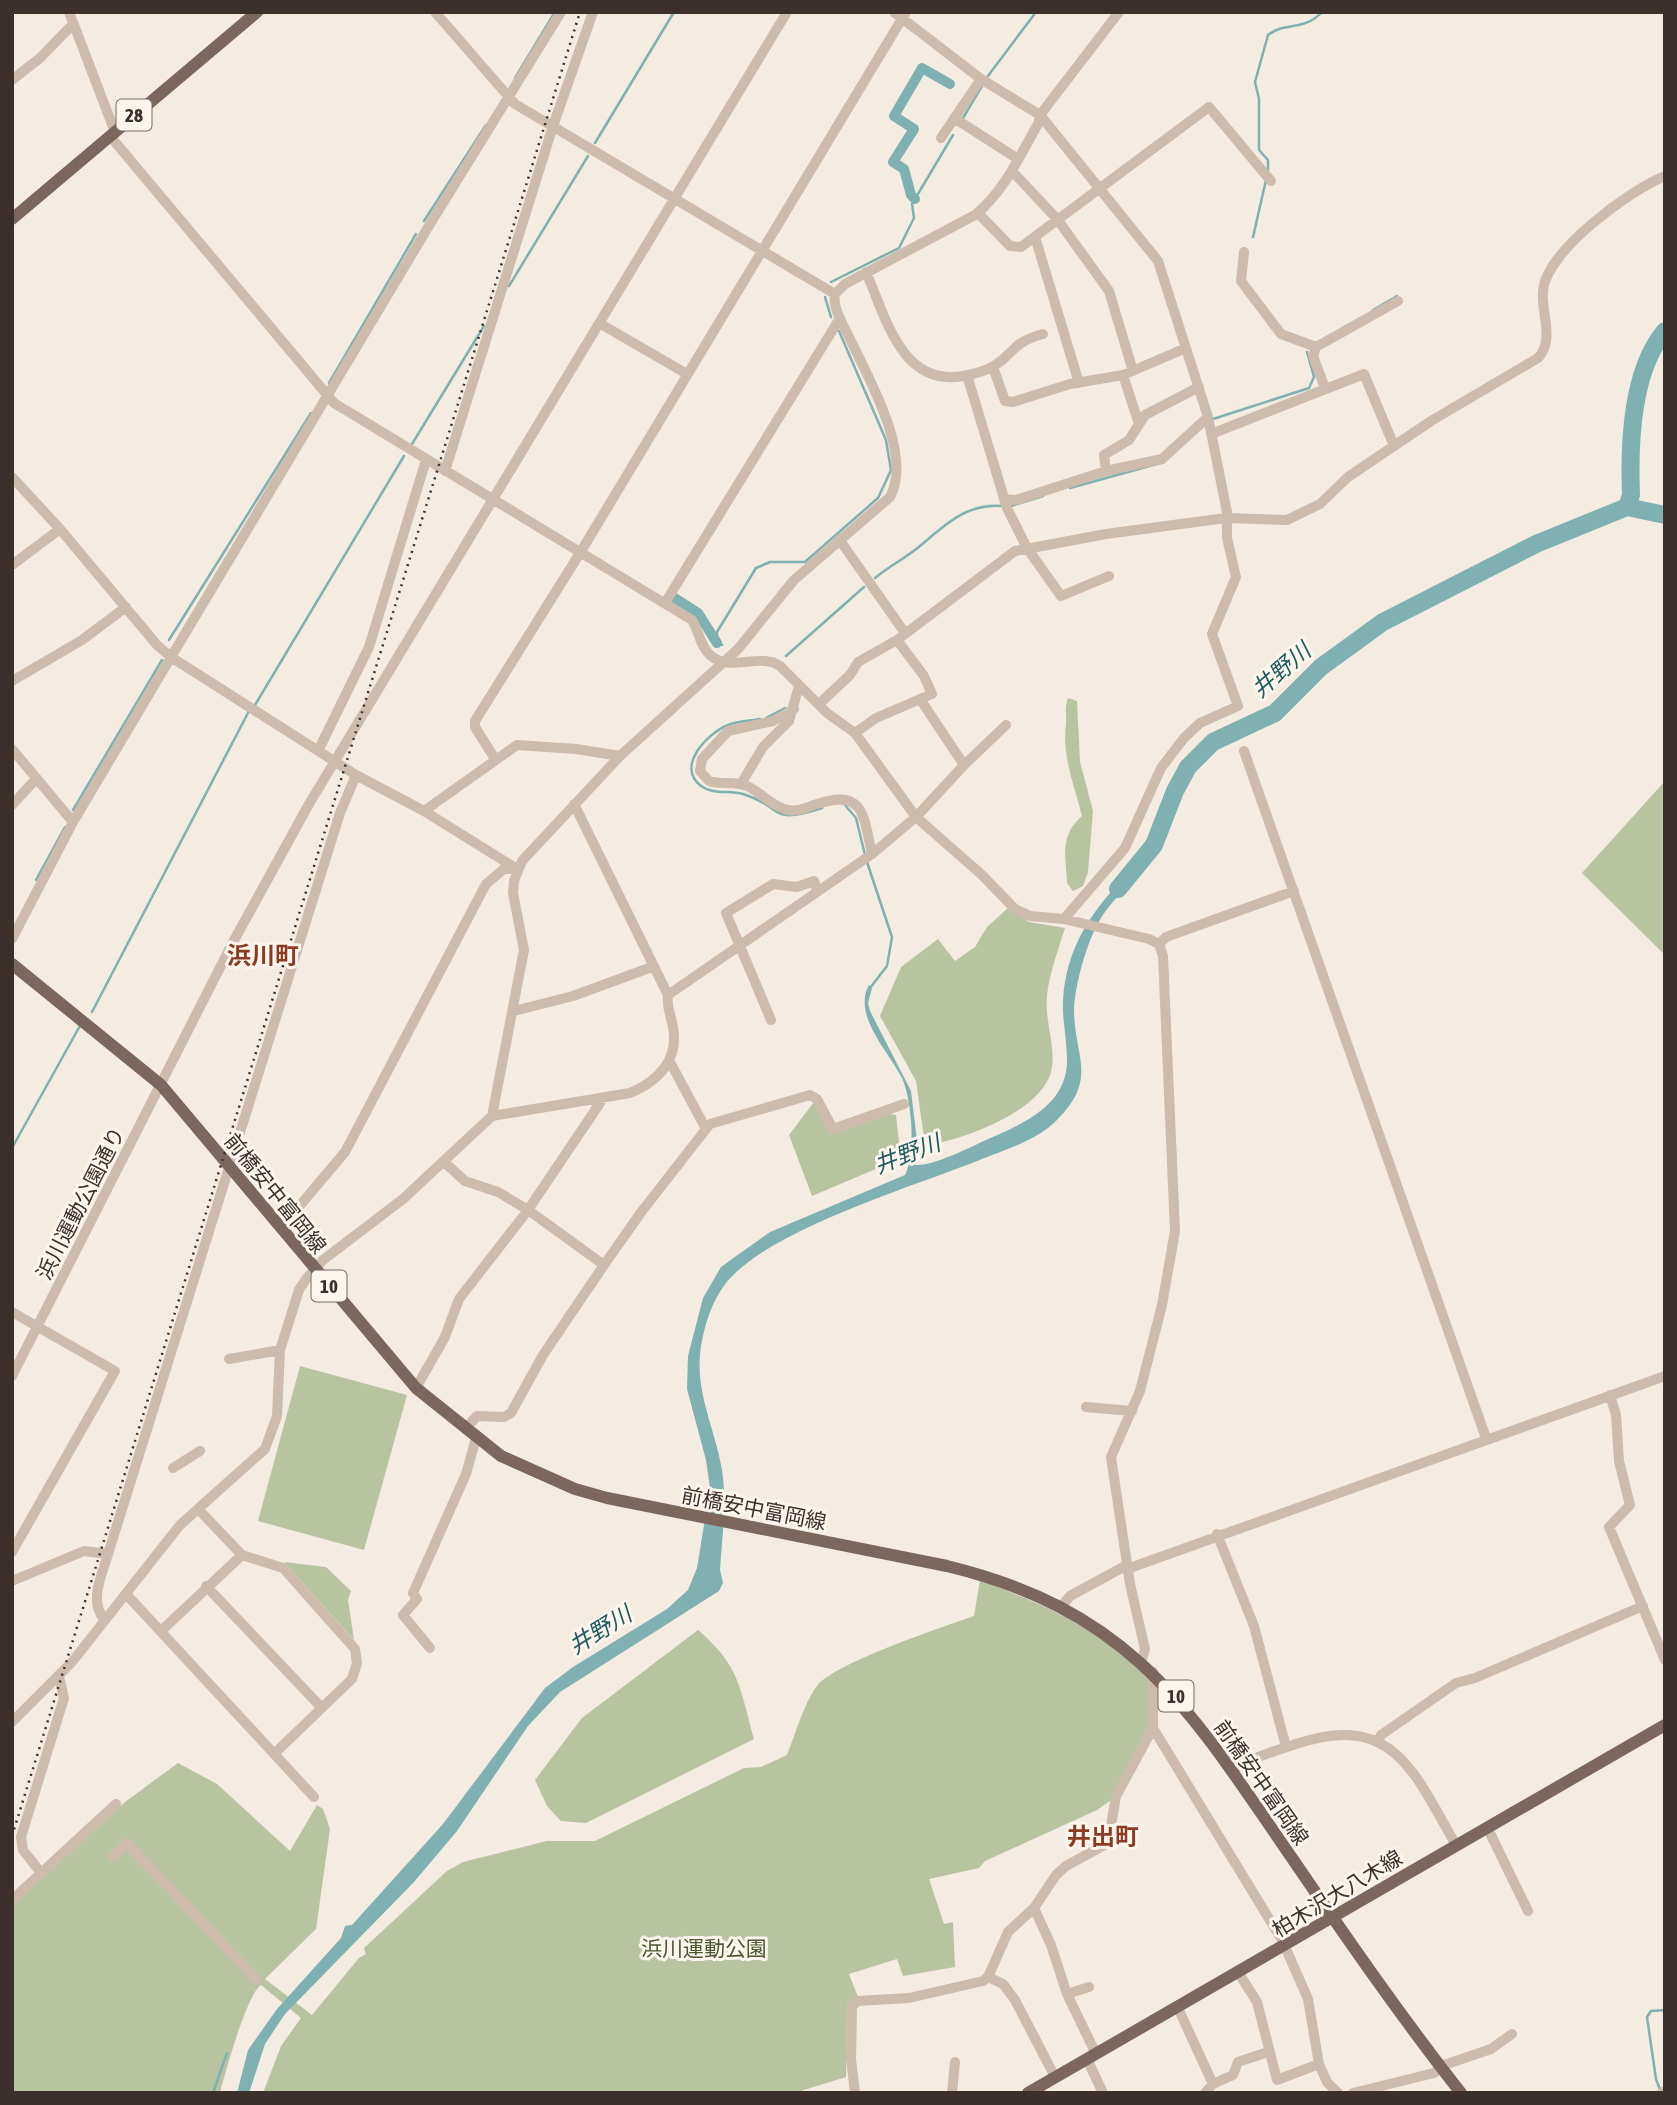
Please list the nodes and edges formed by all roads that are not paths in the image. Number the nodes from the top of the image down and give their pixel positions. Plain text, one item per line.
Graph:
1 (69, 12) edge
2 (257, 12) edge
3 (435, 12) edge
4 (561, 12) edge
5 (593, 12) edge
6 (787, 12) edge
7 (1119, 12) edge
8 (901, 14) edge
9 (74, 24) junction
10 (981, 79) junction
11 (12, 80) edge
12 (510, 99) junction
13 (1040, 115) junction
14 (954, 118) junction
15 (553, 126) junction
16 (112, 134) junction
17 (941, 138) dead end
18 (1018, 159) junction
19 (1012, 170) junction
20 (1665, 176) edge
21 (1271, 181) dead end
22 (1101, 190) junction
23 (674, 200) junction
24 (978, 213) junction
25 (12, 219) edge
26 (1057, 219) junction
27 (1035, 237) junction
28 (761, 252) junction
29 (1244, 252) dead end
30 (866, 272) junction
31 (835, 293) junction
32 (1398, 301) dead end
33 (840, 318) junction
34 (599, 323) junction
35 (1043, 334) dead end
36 (1316, 347) junction
37 (1186, 348) junction
38 (993, 367) junction
39 (1133, 371) junction
40 (687, 374) junction
41 (967, 375) junction
42 (1123, 376) junction
43 (1079, 383) junction
44 (1199, 387) junction
45 (1325, 388) junction
46 (328, 397) junction
47 (1208, 417) junction
48 (1139, 424) junction
49 (1211, 434) junction
50 (1394, 446) junction
51 (426, 460) junction
52 (445, 471) junction
53 (1106, 471) junction
54 (12, 477) edge
55 (1004, 499) junction
56 (492, 500) junction
57 (1226, 518) junction
58 (60, 529) junction
59 (839, 539) junction
60 (1027, 548) junction
61 (580, 553) junction
62 (12, 565) edge
63 (1109, 576) dead end
64 (665, 603) junction
65 (126, 607) junction
66 (901, 636) junction
67 (171, 657) junction
68 (724, 663) junction
69 (12, 681) edge
70 (799, 686) junction
71 (920, 699) junction
72 (819, 704) junction
73 (794, 709) junction
74 (1006, 725) dead end
75 (855, 733) junction
76 (319, 748) junction
77 (12, 749) edge
78 (1244, 751) dead end
79 (620, 756) junction
80 (495, 759) junction
81 (335, 760) junction
82 (964, 765) junction
83 (356, 775) junction
84 (35, 780) junction
85 (741, 784) junction
86 (574, 804) junction
87 (12, 805) edge
88 (424, 811) junction
89 (916, 817) junction
90 (73, 822) junction
91 (867, 856) junction
92 (517, 869) junction
93 (817, 890) junction
94 (1294, 891) junction
95 (1064, 919) junction
96 (12, 939) edge
97 (1159, 944) junction
98 (741, 945) junction
99 (12, 964) edge
100 (652, 967) junction
101 (667, 995) junction
102 (514, 1011) junction
103 (771, 1020) dead end
104 (670, 1062) junction
105 (161, 1085) junction
106 (604, 1097) junction
107 (905, 1108) dead end
108 (492, 1116) junction
109 (706, 1129) junction
110 (444, 1162) junction
111 (229, 1166) junction
112 (528, 1210) junction
113 (281, 1228) junction
114 (604, 1265) junction
115 (315, 1270) junction
116 (12, 1312) edge
117 (39, 1327) junction
118 (281, 1350) junction
119 (229, 1359) dead end
120 (12, 1376) edge
121 (1665, 1376) edge
122 (416, 1388) junction
123 (1610, 1395) junction
124 (1086, 1407) dead end
125 (1132, 1411) junction
126 (465, 1430) junction
127 (477, 1438) junction
128 (1486, 1438) junction
129 (200, 1451) dead end
130 (173, 1468) dead end
131 (198, 1509) junction
132 (1217, 1534) junction
133 (12, 1552) edge
134 (107, 1554) junction
135 (242, 1555) junction
136 (1127, 1567) junction
137 (12, 1581) edge
138 (206, 1586) junction
139 (126, 1594) junction
140 (1643, 1606) junction
141 (1061, 1607) junction
142 (105, 1620) junction
143 (161, 1631) junction
144 (430, 1648) dead end
145 (1665, 1660) edge
146 (1141, 1663) junction
147 (1153, 1672) junction
148 (59, 1677) junction
149 (321, 1707) junction
150 (12, 1722) edge
151 (1665, 1725) edge
152 (1153, 1728) junction
153 (1378, 1741) junction
154 (1286, 1747) junction
155 (275, 1753) junction
156 (1231, 1771) junction
157 (314, 1797) dead end
158 (116, 1804) dead end
159 (1487, 1827) junction
160 (1455, 1845) junction
161 (113, 1857) dead end
162 (41, 1873) junction
163 (12, 1900) edge
164 (1034, 1908) junction
165 (1528, 1911) dead end
166 (1333, 1918) junction
167 (1284, 1947) junction
168 (1238, 1972) junction
169 (988, 1977) junction
170 (257, 1980) dead end
171 (1088, 1987) dead end
172 (1067, 1994) junction
173 (1178, 2008) junction
174 (1512, 2034) dead end
175 (1268, 2052) junction
176 (1091, 2056) junction
177 (955, 2062) dead end
178 (1319, 2064) junction
179 (1443, 2066) junction
180 (1055, 2077) junction
181 (1213, 2084) junction
182 (1374, 2090) edge
183 (855, 2093) edge
184 (952, 2093) edge
185 (1028, 2093) edge
186 (1103, 2093) edge
187 (1205, 2093) edge
188 (1338, 2093) edge
189 (1353, 2093) edge
190 (1461, 2093) edge

1 - 9 street
2 - 16 main road, 28
3 - 12 street
4 - 12 street
5 - 15 street
6 - 23 street, 浜川運動公園通り
7 - 13 street
8 - 10 street
8 - 28 street
9 - 11 street
9 - 16 street
10 - 13 street
10 - 14 street
12 - 15 street
12 - 46 street
13 - 18 street
13 - 22 street
14 - 17 street
14 - 18 street
15 - 23 street
15 - 52 street
16 - 25 main road, 28
16 - 46 street
18 - 19 street
19 - 24 street
19 - 26 street
20 - 50 street
21 - 22 street
22 - 26 street
22 - 37 street
23 - 28 street
23 - 34 street, 浜川運動公園通り
24 - 27 street
24 - 30 street
26 - 27 street
26 - 39 street
27 - 43 street
28 - 31 street
28 - 40 street
29 - 36 street
30 - 31 street
30 - 41 street
31 - 33 street
32 - 36 street
33 - 59 street
33 - 64 street
34 - 40 street
34 - 56 street, 浜川運動公園通り
35 - 38 street
36 - 45 street
37 - 39 street
37 - 44 street
38 - 41 street
38 - 43 street
39 - 42 street
40 - 61 street
41 - 55 street
42 - 43 street
42 - 48 street
44 - 47 street
44 - 48 street
45 - 49 street
45 - 50 street
46 - 51 street
46 - 67 street
47 - 49 street
47 - 53 street
48 - 53 street
49 - 57 street
50 - 57 street
51 - 52 street
51 - 76 street
52 - 56 street
53 - 55 street
54 - 58 street
55 - 60 street
56 - 61 street
56 - 81 street, 浜川運動公園通り
57 - 60 street
57 - 95 street
58 - 62 street
58 - 65 street
59 - 66 street
59 - 68 street
60 - 63 street
60 - 66 street
61 - 64 street
61 - 80 street
64 - 68 street
65 - 67 street
65 - 69 street
66 - 71 street
66 - 72 street
67 - 76 street
67 - 90 street
68 - 70 street
68 - 79 street
70 - 72 street
70 - 73 street
71 - 75 street
71 - 82 street
72 - 75 street
73 - 85 street
73 - 85 street
74 - 82 street
75 - 89 street
76 - 81 street
77 - 84 street
78 - 94 street
79 - 80 street
79 - 86 street
80 - 88 street
81 - 83 street
81 - 105 street, 浜川運動公園通り
82 - 89 street
83 - 88 street
83 - 111 street
84 - 87 street
84 - 90 street
85 - 91 street
86 - 92 street
86 - 100 street
88 - 92 street
89 - 91 street
89 - 95 street
90 - 96 street
91 - 93 street
92 - 102 street
92 - 113 street
93 - 98 street
93 - 98 street
94 - 97 street
94 - 128 street
95 - 97 street
97 - 125 street
98 - 101 street
98 - 103 street
99 - 105 main road, 前橋安中富岡線 / 10
100 - 101 street
100 - 102 street
101 - 104 street
102 - 108 street
104 - 106 street
104 - 109 street
105 - 111 main road, 前橋安中富岡線 / 10
105 - 117 street, 浜川運動公園通り
106 - 108 street
106 - 112 street
107 - 109 street
108 - 110 street
109 - 114 street
110 - 112 street
110 - 115 street
111 - 113 main road, 前橋安中富岡線 / 10
111 - 134 street
112 - 114 street
112 - 122 street
113 - 115 main road, 前橋安中富岡線 / 10
114 - 126 street
115 - 118 street
115 - 122 main road, 前橋安中富岡線 / 10
116 - 117 street
117 - 120 street, 浜川運動公園通り
117 - 133 street
118 - 119 street
118 - 131 street
121 - 123 street
122 - 126 main road, 前橋安中富岡線 / 10
123 - 128 street
123 - 140 street
124 - 125 street
125 - 136 street
126 - 127 main road, 前橋安中富岡線 / 10
127 - 141 main road, 前橋安中富岡線 / 10
127 - 144 street
128 - 132 street
129 - 130 street
131 - 135 street
131 - 139 street
132 - 136 street
132 - 154 street
134 - 137 street
134 - 142 street
135 - 138 street
135 - 149 street
136 - 141 street
136 - 146 street
138 - 143 street
138 - 149 street
139 - 142 street
139 - 143 street
140 - 145 street
140 - 153 street
141 - 146 main road, 前橋安中富岡線 / 10
142 - 148 street
143 - 155 street
146 - 147 main road, 前橋安中富岡線 / 10
147 - 152 street
147 - 156 main road, 前橋安中富岡線 / 10
148 - 150 street
148 - 162 street
149 - 155 street
151 - 159 main road, 柏木沢大八木線
152 - 164 street
152 - 167 street
153 - 154 street
153 - 160 street
154 - 156 street
155 - 157 street
156 - 166 main road, 前橋安中富岡線 / 10
158 - 162 street
159 - 160 main road, 柏木沢大八木線
159 - 165 street
160 - 166 main road, 柏木沢大八木線
161 - 170 street
162 - 163 street
164 - 169 street
164 - 172 street
166 - 167 main road, 柏木沢大八木線
166 - 179 main road, 前橋安中富岡線 / 10
167 - 168 main road, 柏木沢大八木線
167 - 178 street
168 - 173 main road, 柏木沢大八木線
168 - 175 street
169 - 180 street
169 - 183 street
171 - 172 street
172 - 176 street
173 - 176 main road, 柏木沢大八木線
173 - 181 street
174 - 179 street
175 - 178 street
175 - 181 street
176 - 180 main road, 柏木沢大八木線
176 - 186 street
177 - 184 street
178 - 188 street
179 - 182 street
179 - 190 main road, 前橋安中富岡線 / 10
180 - 185 main road, 柏木沢大八木線
181 - 187 street
182 - 189 street

